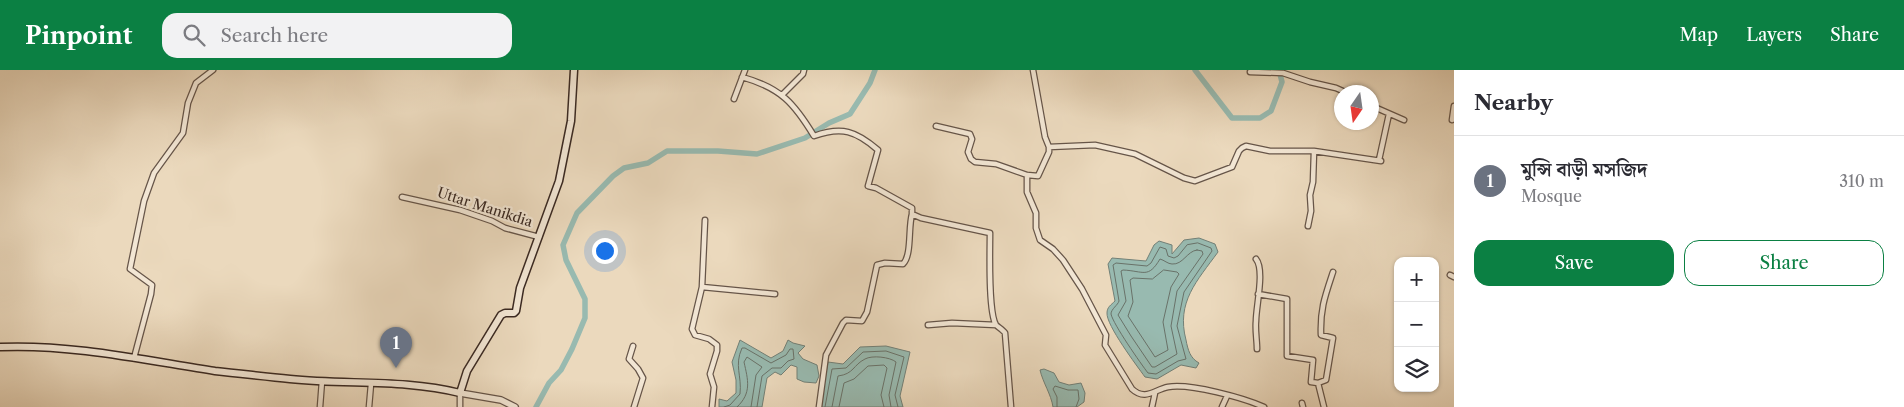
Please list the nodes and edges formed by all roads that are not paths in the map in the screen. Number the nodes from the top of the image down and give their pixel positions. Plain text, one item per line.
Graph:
1 (213, 70) edge
2 (574, 70) edge
3 (745, 70) edge
4 (804, 70) edge
5 (1033, 70) edge
6 (1250, 72) dead end
7 (742, 77) junction
8 (1334, 88) edge
9 (782, 95) junction
10 (734, 99) dead end
11 (1454, 106) edge
12 (1379, 109) edge
13 (1406, 112) dead end
14 (1389, 114) junction
15 (1452, 120) dead end
16 (936, 126) dead end
17 (1048, 147) junction
18 (1314, 152) junction
19 (1027, 175) junction
20 (402, 197) dead end
21 (912, 214) junction
22 (705, 220) dead end
23 (1308, 226) dead end
24 (539, 237) junction
25 (1256, 259) dead end
26 (1333, 272) dead end
27 (702, 287) junction
28 (775, 294) dead end
29 (1258, 294) junction
30 (996, 324) junction
31 (928, 326) dead end
32 (633, 346) dead end
33 (0, 347) edge
34 (1257, 349) dead end
35 (134, 358) junction
36 (322, 382) junction
37 (1318, 383) junction
38 (371, 384) junction
39 (460, 393) junction
40 (1156, 393) junction
41 (1228, 396) junction
42 (320, 407) edge
43 (369, 407) edge
44 (460, 407) edge
45 (515, 407) edge
46 (634, 407) edge
47 (712, 407) edge
48 (819, 407) edge
49 (1011, 407) edge
50 (1152, 407) edge
51 (1222, 407) edge
52 (1264, 407) edge
53 (1324, 407) edge

1 - 35 street
2 - 24 main road, Uttar Manikdia
3 - 7 street
4 - 9 street
5 - 17 street
6 - 8 street
7 - 9 street
7 - 10 street
9 - 21 street
11 - 15 street
12 - 14 street
13 - 14 street
14 - 18 street
16 - 19 street
17 - 18 street
17 - 19 street
18 - 23 street
19 - 40 street
20 - 24 street, Uttar Manikdia
21 - 30 street
21 - 48 street
22 - 27 street
24 - 39 main road
25 - 29 street
26 - 37 street
27 - 28 street
27 - 47 street
29 - 34 street
29 - 37 street
30 - 31 street
30 - 49 street
32 - 46 street
33 - 35 main road
35 - 36 main road
36 - 38 main road
36 - 42 street
37 - 53 street
38 - 39 main road
38 - 43 street
39 - 44 street
39 - 45 street
40 - 41 street
40 - 50 street
41 - 51 street
41 - 52 street

